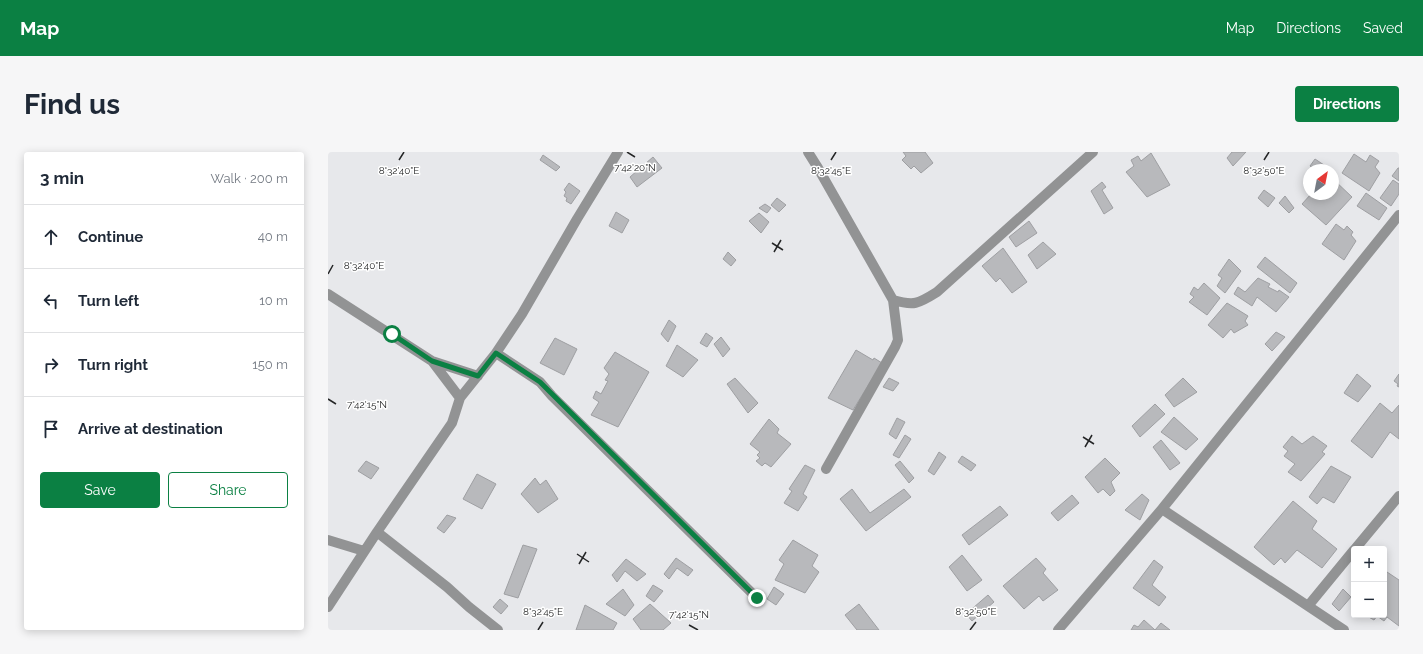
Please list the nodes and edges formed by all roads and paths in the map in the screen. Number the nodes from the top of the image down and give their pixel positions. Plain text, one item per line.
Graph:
1 (618, 152) edge
2 (808, 152) edge
3 (1093, 152) edge
4 (1399, 215) edge
5 (328, 294) edge
6 (893, 300) junction
7 (496, 353) junction
8 (432, 361) junction
9 (478, 376) junction
10 (460, 398) junction
11 (826, 469) dead end
12 (1399, 496) edge
13 (1162, 509) junction
14 (377, 532) junction
15 (328, 540) edge
16 (1357, 546) edge
17 (364, 551) junction
18 (1351, 554) edge
19 (757, 598) dead end
20 (1308, 606) junction
21 (328, 607) edge
22 (498, 630) edge
23 (1058, 630) edge
24 (1344, 630) edge

1 - 7 street
2 - 6 street
3 - 6 street
4 - 13 street
5 - 8 street
6 - 11 street
7 - 9 street
7 - 19 street
8 - 9 street
8 - 10 street
9 - 10 street
10 - 14 street
12 - 16 street
13 - 20 street
13 - 23 street
14 - 17 street
14 - 22 street
15 - 17 street
17 - 21 street
18 - 20 street
20 - 24 street

